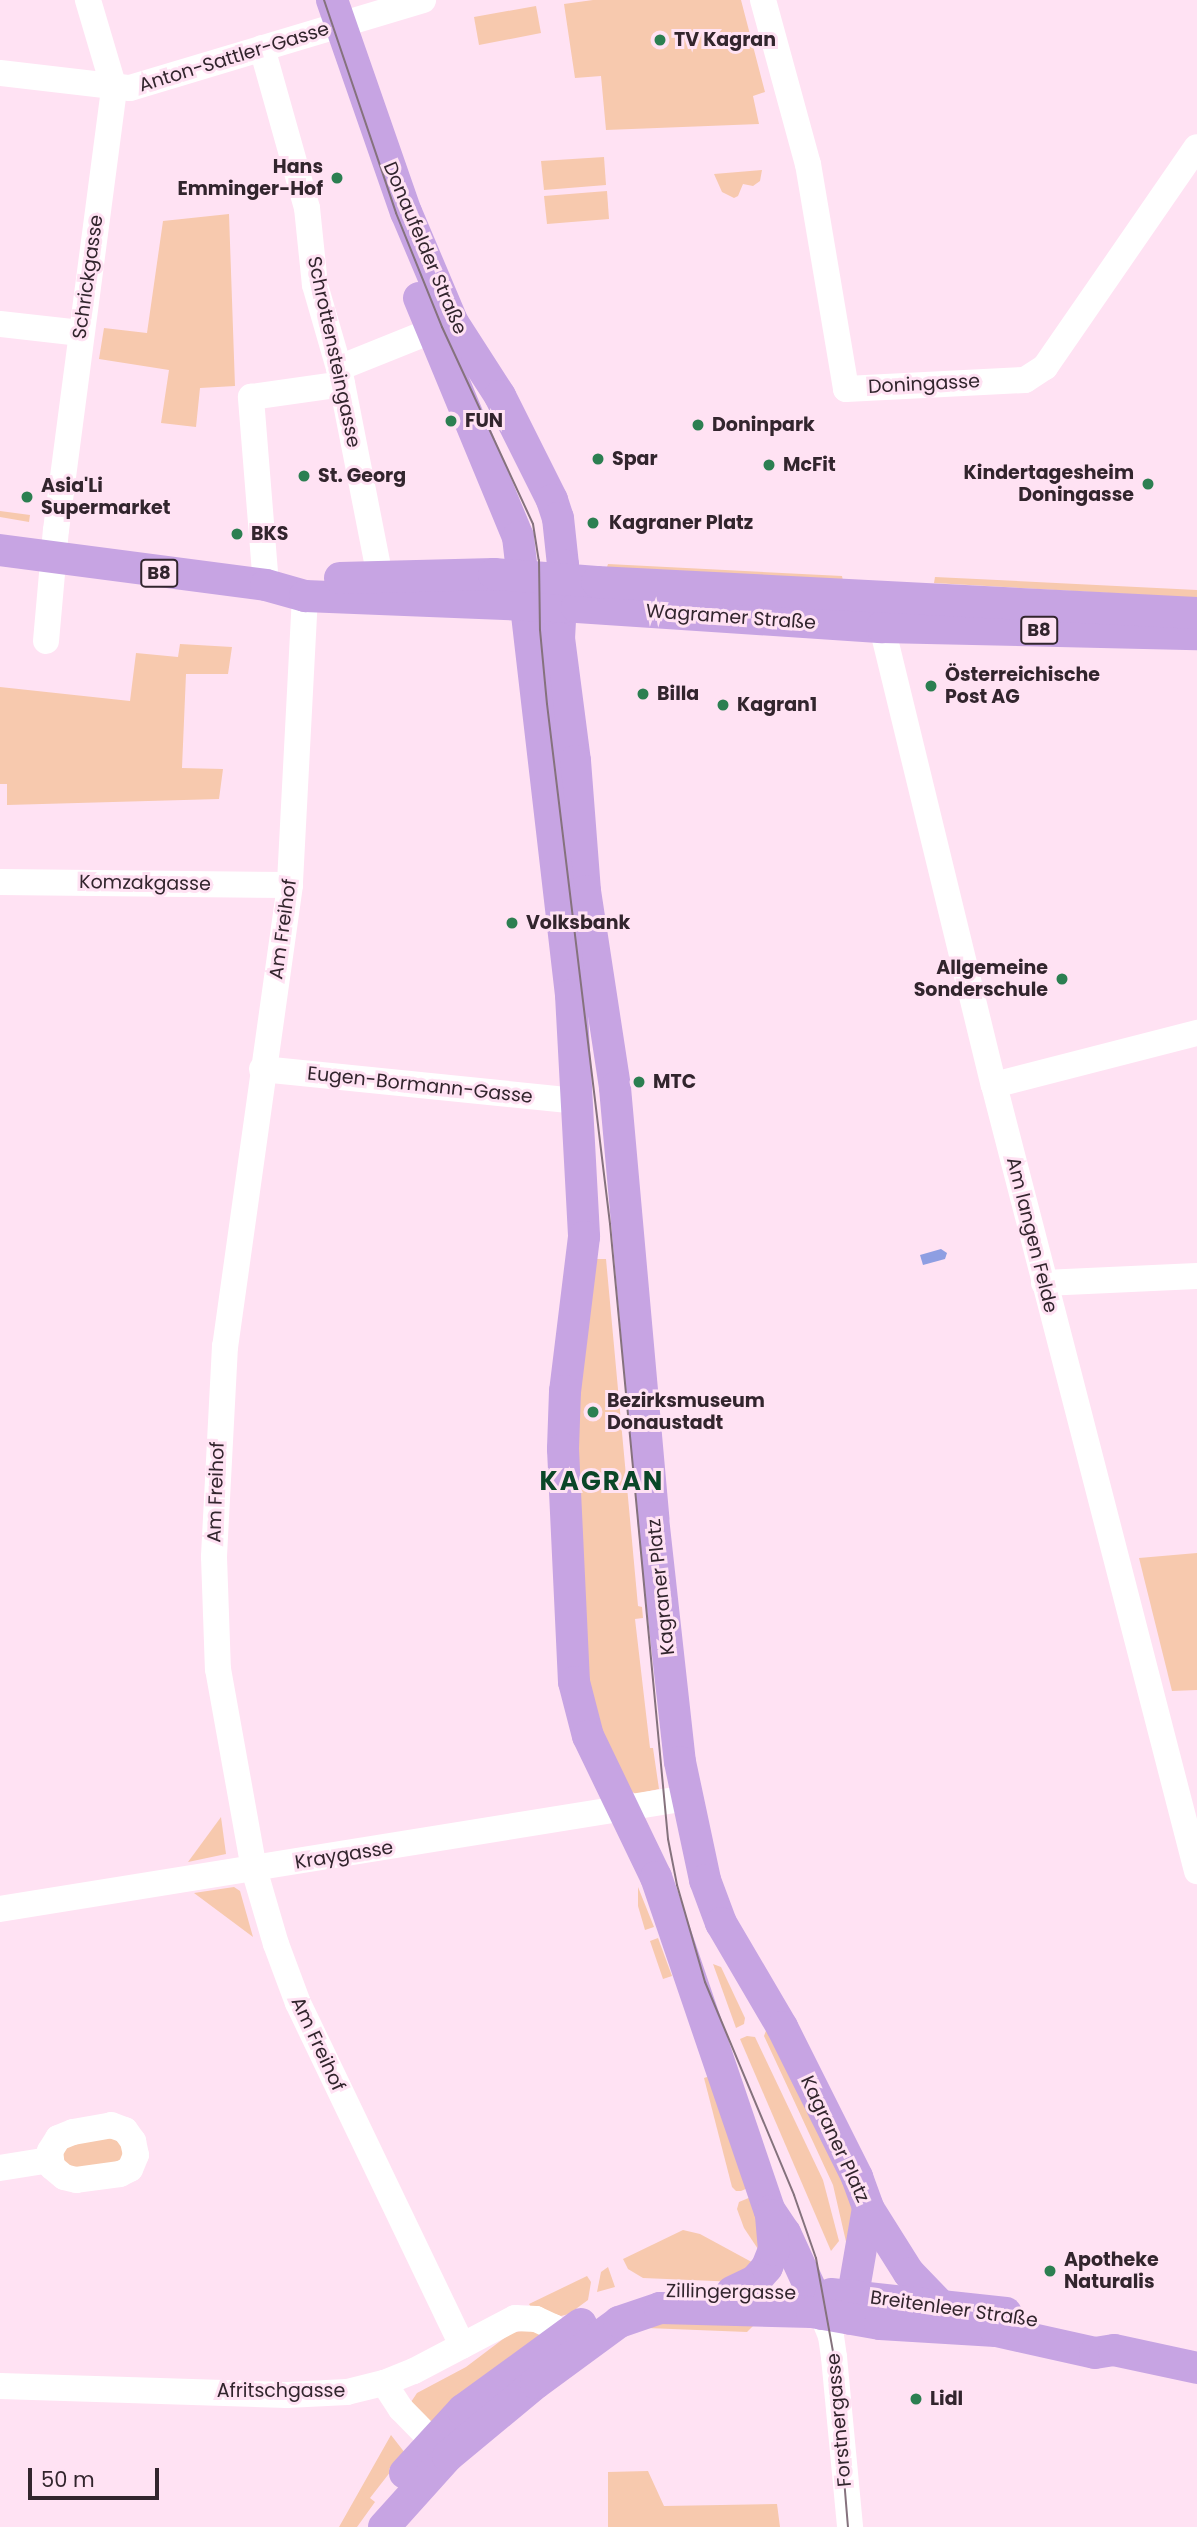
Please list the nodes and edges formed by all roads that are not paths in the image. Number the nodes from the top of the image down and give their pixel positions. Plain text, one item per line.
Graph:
1 (88, 0) edge
2 (314, 0) edge
3 (422, 0) edge
4 (763, 0) edge
5 (332, 18) edge
6 (262, 48) junction
7 (0, 73) edge
8 (114, 88) junction
9 (1197, 147) edge
10 (0, 324) edge
11 (445, 326) junction
12 (80, 333) junction
13 (341, 376) junction
14 (0, 550) edge
15 (53, 558) junction
16 (380, 577) junction
17 (266, 585) junction
18 (525, 591) junction
19 (561, 593) junction
20 (305, 596) junction
21 (882, 612) junction
22 (1197, 613) edge
23 (1197, 634) edge
24 (46, 641) dead end
25 (0, 882) edge
26 (290, 885) junction
27 (1197, 1033) edge
28 (262, 1069) junction
29 (994, 1086) junction
30 (578, 1101) junction
31 (1197, 1276) edge
32 (1045, 1283) junction
33 (687, 1798) junction
34 (625, 1808) junction
35 (254, 1869) junction
36 (1197, 1871) edge
37 (0, 1909) edge
38 (50, 2160) dead end
39 (0, 2168) edge
40 (868, 2208) junction
41 (770, 2211) junction
42 (732, 2292) junction
43 (939, 2304) junction
44 (833, 2305) junction
45 (569, 2344) junction
46 (462, 2346) junction
47 (1114, 2350) junction
48 (1197, 2368) edge
49 (384, 2384) junction
50 (0, 2386) edge
51 (440, 2449) junction
52 (362, 2527) edge
53 (384, 2527) edge
54 (850, 2527) edge
55 (866, 2527) edge

1 - 8 street, Schrickgasse
2 - 5 main road, Donaufelder Straße
3 - 5 street, Anton-Sattler-Gasse
4 - 9 street, Doningasse
5 - 6 street, Anton-Sattler-Gasse
5 - 11 main road, Donaufelder Straße
6 - 8 street, Anton-Sattler-Gasse
6 - 13 street, Schrottensteingasse
7 - 8 street, Anton-Sattler-Gasse
8 - 12 street, Schrickgasse
10 - 12 street
11 - 13 street
11 - 18 main road, Donaufelder Straße
11 - 19 main road, Donaufelder Straße
12 - 15 street, Schrickgasse
13 - 16 street, Schrottensteingasse
13 - 17 street
14 - 15 main road, Wagramer Straße / B8
15 - 17 main road, Wagramer Straße / B8
15 - 24 street
16 - 17 main road, Wagramer Straße / B8
16 - 18 main road, Wagramer Straße / B8
17 - 20 main road, Wagramer Straße / B8
18 - 19 main road, Wagramer Straße / B8
18 - 20 main road, Wagramer Straße / B8
18 - 30 main road
19 - 21 main road, Wagramer Straße / B8
19 - 33 main road, Kagraner Platz
20 - 26 street, Am Freihof
21 - 22 main road, Wagramer Straße / B8
21 - 23 main road, Wagramer Straße / B8
21 - 29 street, Am langen Felde
25 - 26 street, Komzakgasse
26 - 28 street, Am Freihof
27 - 29 street
28 - 30 street, Eugen-Bormann-Gasse
28 - 35 street, Am Freihof
29 - 32 street, Am langen Felde
30 - 34 main road
31 - 32 street
32 - 36 street, Am langen Felde
33 - 34 street, Kraygasse
33 - 40 main road, Kagraner Platz
34 - 35 street, Kraygasse
34 - 41 main road
35 - 37 street, Kraygasse
35 - 46 street, Am Freihof
38 - 39 street
40 - 43 main road
40 - 44 main road, Kagraner Platz
41 - 42 main road
41 - 44 main road
42 - 44 main road, Zillingergasse
42 - 45 main road, Zillingergasse
43 - 44 main road, Breitenleer Straße
43 - 47 main road, Breitenleer Straße
44 - 45 main road, Zillingergasse
44 - 47 main road, Breitenleer Straße
44 - 54 street, Forstnergasse
44 - 55 street, Forstnergasse
45 - 46 street, Afritschgasse
45 - 51 main road
46 - 49 street, Afritschgasse
47 - 48 main road, Breitenleer Straße
49 - 50 street, Afritschgasse
49 - 51 street
51 - 52 main road
51 - 53 main road

